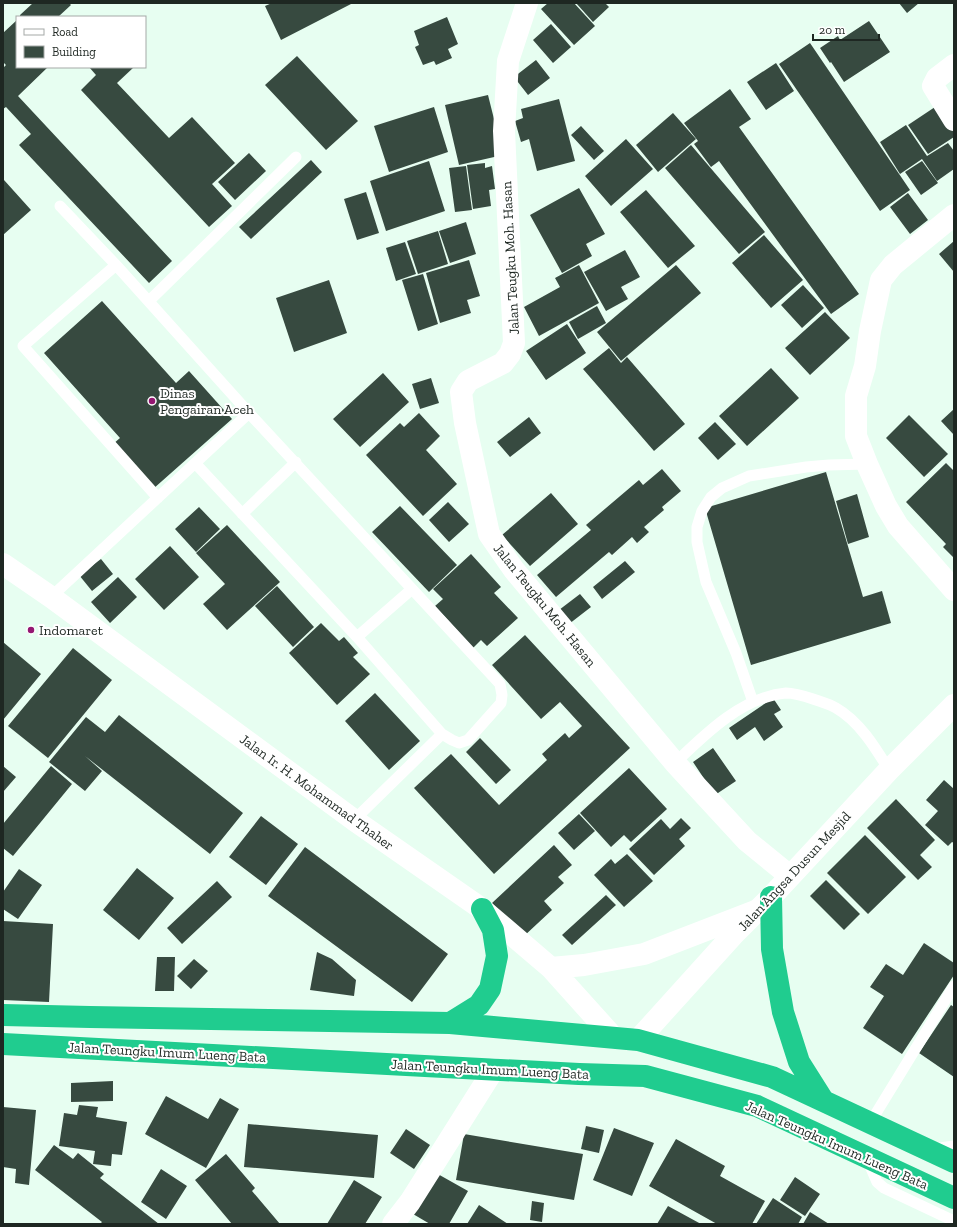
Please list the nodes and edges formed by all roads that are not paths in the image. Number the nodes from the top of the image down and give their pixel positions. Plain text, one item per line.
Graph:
1 (527, 3) edge
2 (954, 65) edge
3 (954, 120) edge
4 (296, 157) dead end
5 (60, 206) dead end
6 (954, 215) edge
7 (116, 265) junction
8 (149, 301) junction
9 (249, 413) junction
10 (296, 462) junction
11 (194, 463) junction
12 (867, 464) junction
13 (158, 498) junction
14 (242, 514) junction
15 (3, 564) edge
16 (412, 589) junction
17 (954, 590) edge
18 (51, 597) junction
19 (357, 637) junction
20 (753, 702) junction
21 (954, 705) edge
22 (442, 734) junction
23 (675, 763) junction
24 (889, 770) junction
25 (354, 820) junction
26 (790, 876) junction
27 (765, 903) junction
28 (482, 909) junction
29 (551, 968) junction
30 (954, 986) edge
31 (6, 1015) edge
32 (450, 1023) junction
33 (614, 1038) junction
34 (638, 1040) junction
35 (7, 1044) edge
36 (494, 1069) junction
37 (823, 1100) junction
38 (870, 1123) junction
39 (954, 1146) edge
40 (929, 1150) junction
41 (866, 1157) junction
42 (954, 1162) edge
43 (954, 1198) edge
44 (954, 1222) edge
45 (393, 1224) edge

1 - 23 street, Jalan Teugku Moh. Hasan
2 - 3 street
4 - 8 lane
5 - 7 lane
6 - 12 street
7 - 8 lane
7 - 13 lane
8 - 9 lane
9 - 10 lane
9 - 11 lane
10 - 14 lane
10 - 16 lane
11 - 13 lane
11 - 14 lane
12 - 17 street
12 - 20 lane
13 - 18 lane
14 - 19 lane
15 - 18 street, Jalan Ir. H. Mohammad Thaher
16 - 19 lane
16 - 22 lane
18 - 25 street, Jalan Ir. H. Mohammad Thaher
19 - 22 lane
20 - 23 lane
20 - 24 lane
21 - 24 street, Jalan Angsa Dusun Mesjid
22 - 25 lane
23 - 26 street, Jalan Teugku Moh. Hasan
24 - 26 street, Jalan Angsa Dusun Mesjid
25 - 28 street, Jalan Ir. H. Mohammad Thaher
26 - 27 street, Jalan Angsa Dusun Mesjid
27 - 29 street
27 - 34 street, Jalan Angsa Dusun Mesjid
27 - 37 highway
28 - 29 street, Jalan Ir. H. Mohammad Thaher
28 - 32 highway
29 - 33 street, Jalan Ir. H. Mohammad Thaher
30 - 38 lane
31 - 32 highway
31 - 35 highway
32 - 33 highway
33 - 34 highway
34 - 37 highway
35 - 36 highway, Jalan Teungku Imum Lueng Bata
36 - 41 highway, Jalan Teungku Imum Lueng Bata
36 - 45 street
37 - 38 highway
38 - 40 highway
39 - 40 lane
40 - 42 highway
41 - 43 highway, Jalan Teungku Imum Lueng Bata
41 - 44 lane

